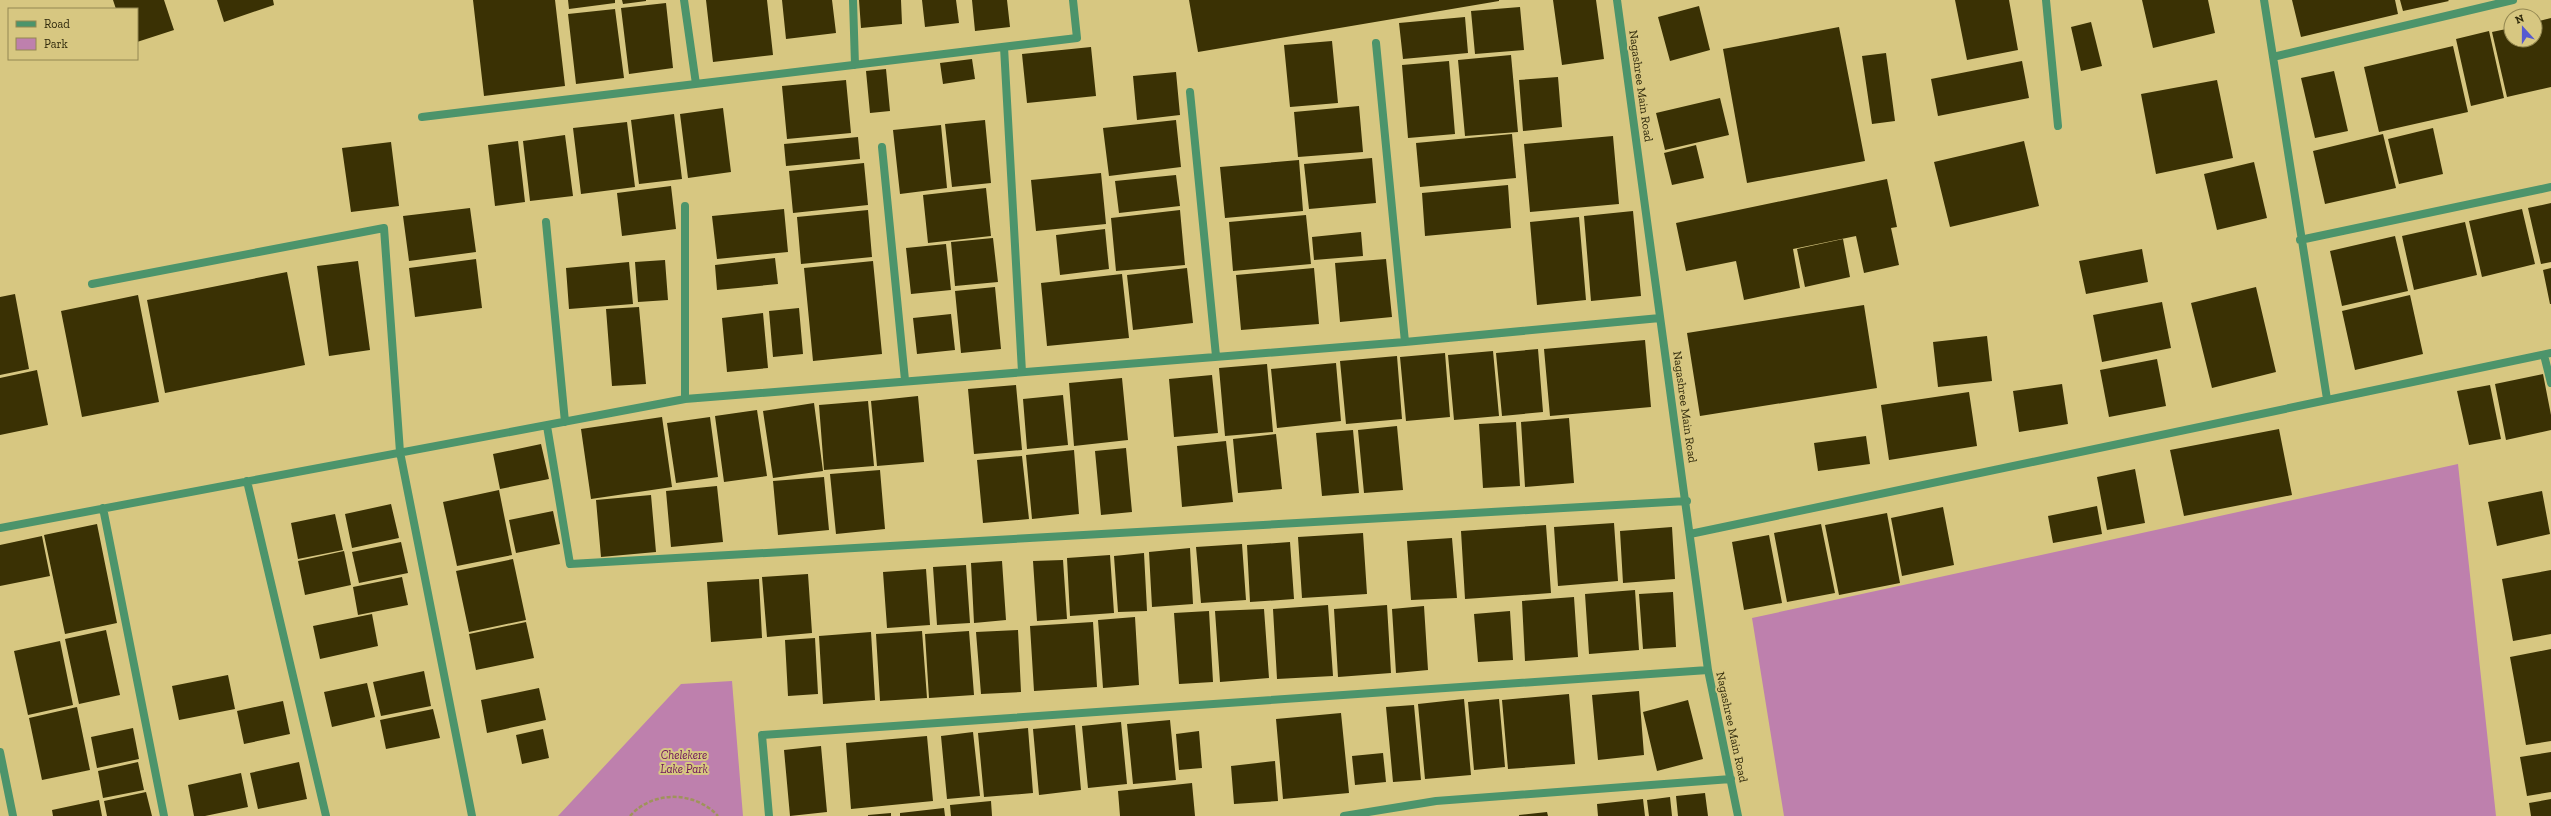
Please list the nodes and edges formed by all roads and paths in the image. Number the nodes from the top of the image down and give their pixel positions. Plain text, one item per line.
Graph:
1 (684, 0) edge
2 (852, 0) edge
3 (1073, 0) edge
4 (1617, 0) edge
5 (2046, 0) edge
6 (2264, 0) edge
7 (2513, 0) edge
8 (1376, 43) dead end
9 (1004, 47) junction
10 (2273, 57) junction
11 (856, 65) junction
12 (696, 84) junction
13 (1190, 92) dead end
14 (422, 117) dead end
15 (2058, 126) dead end
16 (882, 147) dead end
17 (2551, 187) edge
18 (685, 206) dead end
19 (546, 222) dead end
20 (2300, 240) junction
21 (92, 284) dead end
22 (1660, 318) junction
23 (1405, 342) junction
24 (2548, 354) edge
25 (1216, 356) junction
26 (1022, 372) junction
27 (905, 380) junction
28 (2551, 383) edge
29 (685, 399) junction
30 (2326, 399) junction
31 (565, 422) junction
32 (547, 426) junction
33 (400, 452) junction
34 (247, 481) junction
35 (1686, 501) junction
36 (103, 508) junction
37 (0, 528) edge
38 (1690, 534) junction
39 (1708, 670) junction
40 (0, 752) edge
41 (1731, 779) junction
42 (13, 816) edge
43 (164, 816) edge
44 (326, 816) edge
45 (472, 816) edge
46 (630, 816) edge
47 (718, 816) edge
48 (768, 816) edge
49 (1344, 816) edge
50 (1738, 816) edge

1 - 12 street
2 - 11 street
3 - 9 street
4 - 22 street, Nagashree Main Road
5 - 15 street
6 - 10 street
7 - 10 street
8 - 23 street
9 - 11 street
9 - 26 street
10 - 20 street
11 - 12 street
12 - 14 street
13 - 25 street
16 - 27 street
17 - 20 street
18 - 29 street
19 - 31 street
20 - 30 street
21 - 33 street
22 - 23 street
22 - 35 street, Nagashree Main Road
23 - 25 street
24 - 28 street
24 - 30 street
25 - 26 street
26 - 27 street
27 - 29 street
29 - 31 street
30 - 38 street
31 - 32 street
32 - 33 street
32 - 35 street
33 - 34 street
33 - 45 street
34 - 36 street
34 - 44 street
35 - 38 street, Nagashree Main Road
36 - 37 street
36 - 43 street
38 - 39 street, Nagashree Main Road
39 - 41 street, Nagashree Main Road
39 - 48 street
40 - 42 street
41 - 49 street
41 - 50 street, Nagashree Main Road
46 - 47 path

